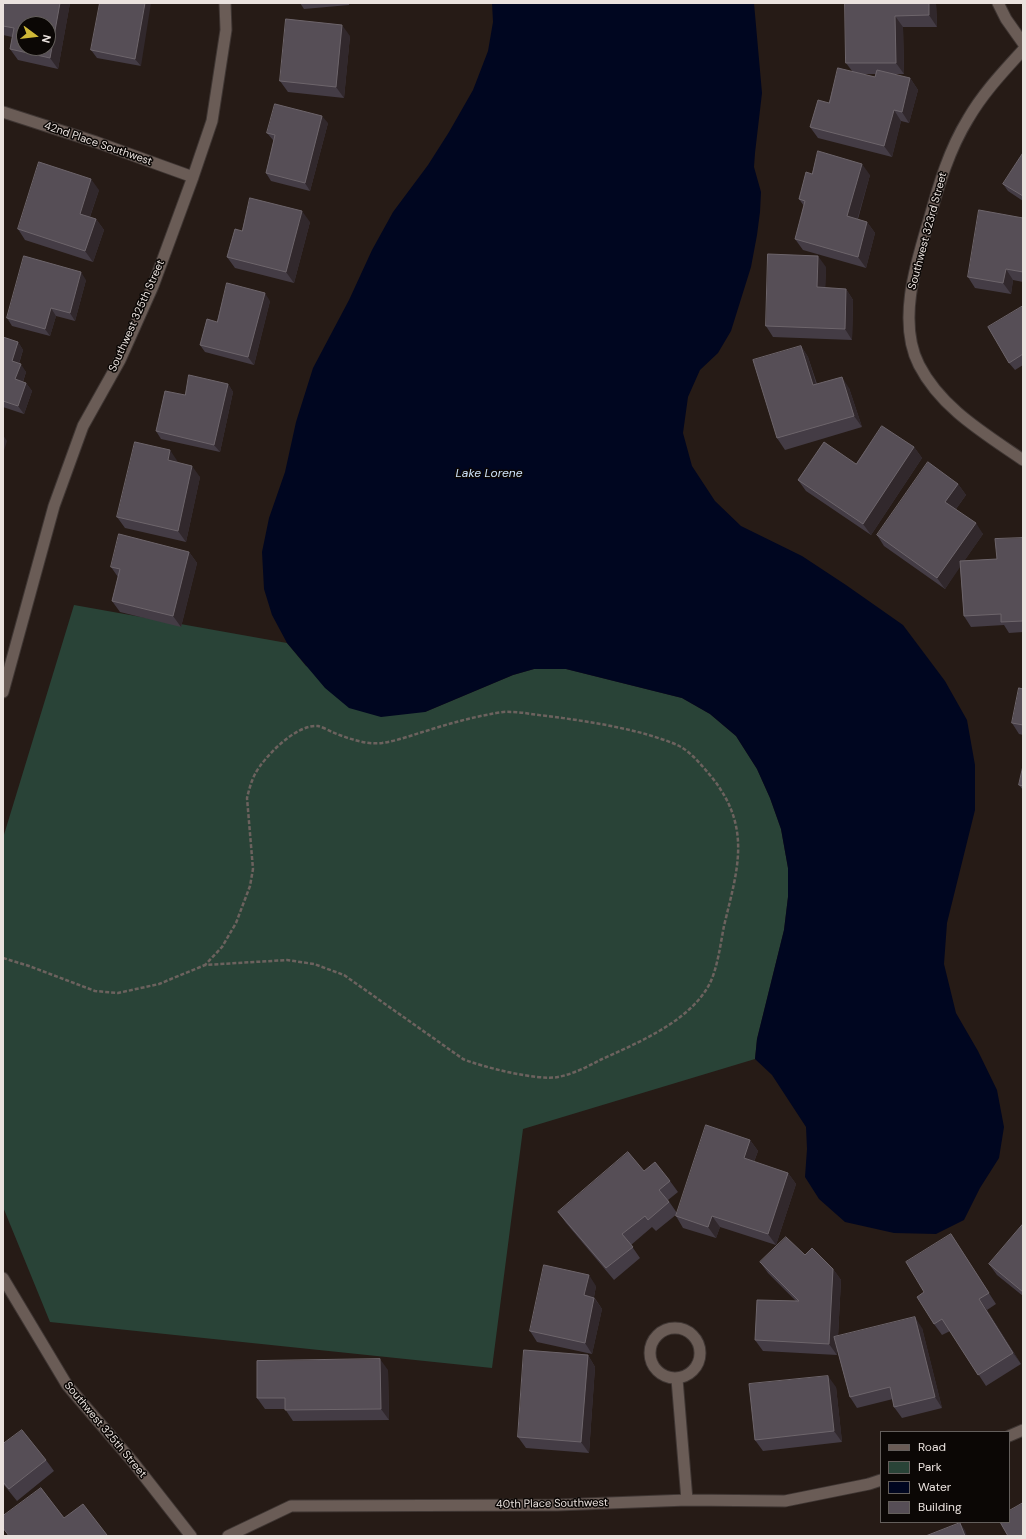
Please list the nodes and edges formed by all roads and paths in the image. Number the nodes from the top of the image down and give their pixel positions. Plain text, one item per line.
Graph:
1 (225, 3) edge
2 (998, 3) edge
3 (1023, 43) edge
4 (1023, 50) edge
5 (3, 112) edge
6 (193, 177) junction
7 (1023, 460) edge
8 (4, 689) edge
9 (3, 958) edge
10 (205, 965) junction
11 (3, 1278) edge
12 (677, 1379) junction
13 (1023, 1430) edge
14 (1010, 1436) edge
15 (880, 1480) edge
16 (687, 1500) junction
17 (191, 1536) edge
18 (228, 1536) edge

1 - 6 street, Southwest 325th Street
2 - 3 street
4 - 7 street, Southwest 323rd Street
5 - 6 street, 42nd Place Southwest
6 - 8 street, Southwest 325th Street
9 - 10 path
10 - 10 path
11 - 17 street, Southwest 325th Street
12 - 12 street
12 - 16 street
13 - 14 street
15 - 16 street, 40th Place Southwest
16 - 18 street, 40th Place Southwest

